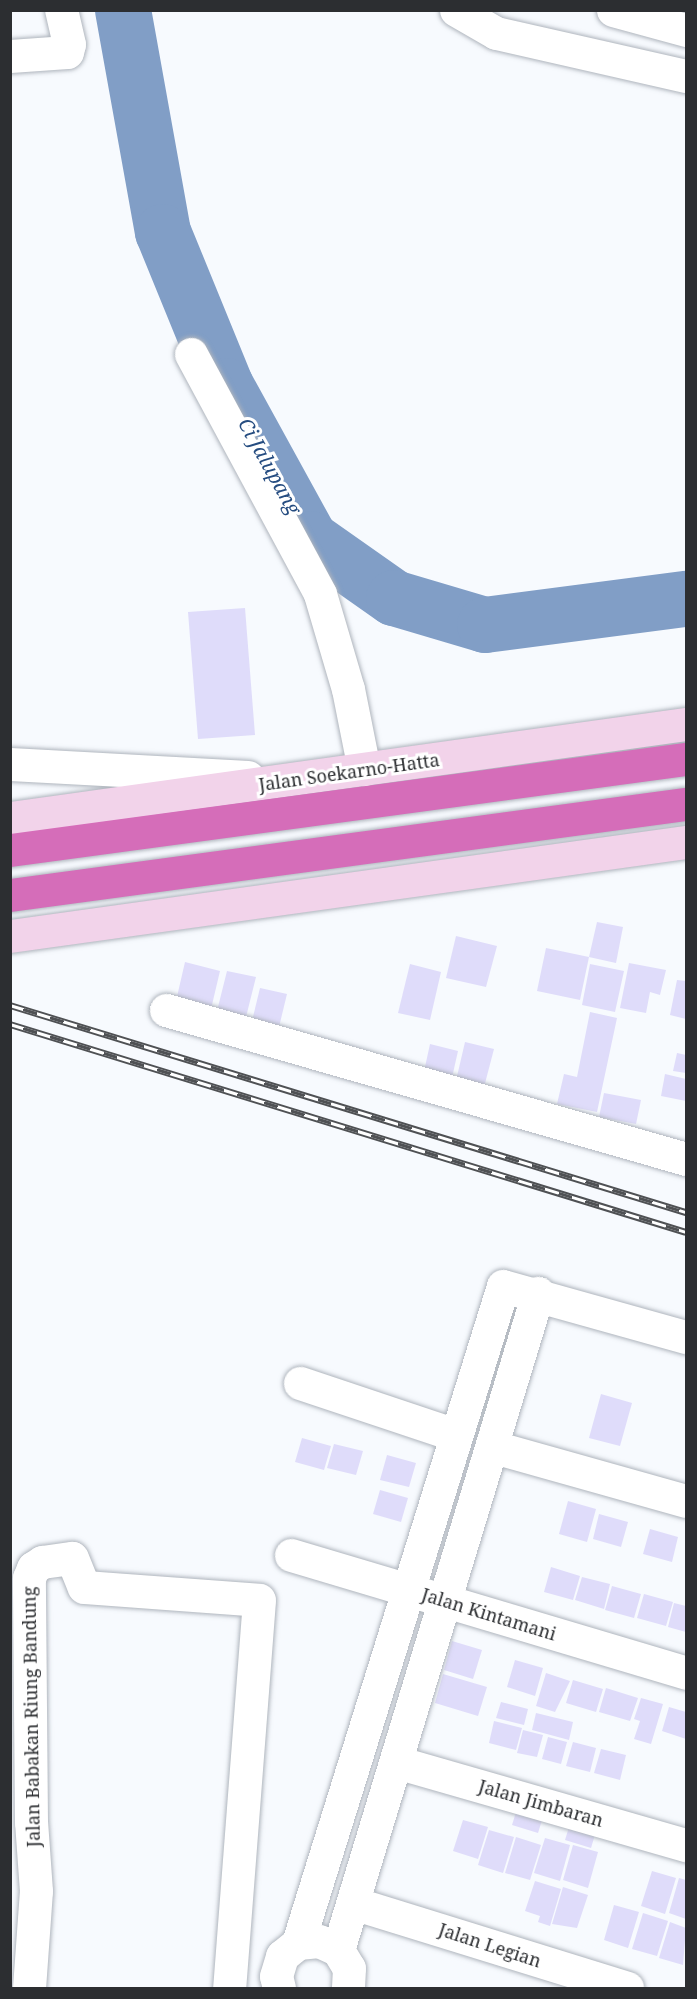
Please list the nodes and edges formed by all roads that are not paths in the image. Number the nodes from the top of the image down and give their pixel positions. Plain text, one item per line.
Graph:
1 (61, 10) edge
2 (456, 10) edge
3 (613, 10) edge
4 (687, 30) edge
5 (10, 56) edge
6 (687, 76) edge
7 (191, 354) dead end
8 (687, 724) edge
9 (687, 759) edge
10 (10, 764) edge
11 (364, 769) junction
12 (302, 780) junction
13 (687, 804) edge
14 (10, 818) edge
15 (687, 842) edge
16 (10, 850) edge
17 (10, 895) edge
18 (10, 936) edge
19 (166, 1010) dead end
20 (687, 1159) edge
21 (538, 1293) junction
22 (687, 1337) edge
23 (300, 1383) dead end
24 (455, 1435) junction
25 (494, 1447) junction
26 (687, 1501) edge
27 (291, 1556) dead end
28 (408, 1590) junction
29 (446, 1601) junction
30 (687, 1673) edge
31 (396, 1762) junction
32 (687, 1845) edge
33 (353, 1903) junction
34 (298, 1943) junction
35 (338, 1950) junction
36 (272, 1984) edge
37 (609, 1986) edge
38 (29, 1989) edge
39 (229, 1989) edge
40 (348, 1989) edge

1 - 5 street
2 - 6 street
3 - 4 street
7 - 11 street
8 - 11 main road, Jalan Soekarno-Hatta
9 - 16 highway, Jalan Soekarno-Hatta
10 - 12 street
11 - 12 main road, Jalan Soekarno-Hatta
12 - 14 main road, Jalan Soekarno-Hatta
13 - 17 highway
15 - 18 main road
19 - 20 street
21 - 22 street
21 - 24 street
21 - 25 street
23 - 24 street
24 - 28 street
25 - 26 street
25 - 29 street
27 - 28 street, Jalan Kintamani
28 - 29 street, Jalan Kintamani
28 - 34 street
29 - 30 street, Jalan Kintamani
29 - 31 street
31 - 32 street, Jalan Jimbaran
31 - 33 street
33 - 35 street
33 - 37 street, Jalan Legian
34 - 35 street
34 - 36 street
35 - 40 street
38 - 39 street, Jalan Babakan Riung Bandung

